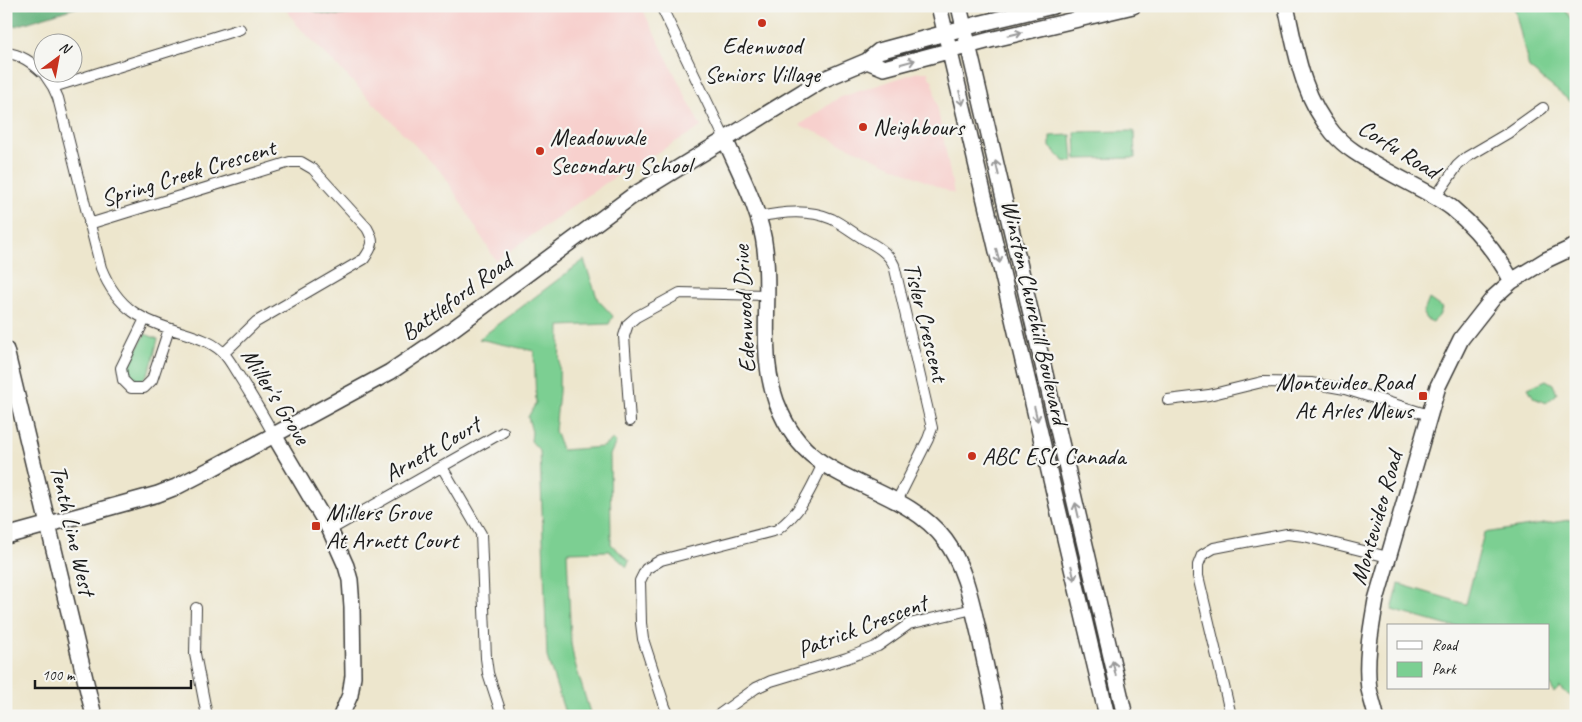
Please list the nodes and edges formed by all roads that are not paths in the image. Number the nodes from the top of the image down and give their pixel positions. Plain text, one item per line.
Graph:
1 (661, 6) edge
2 (939, 6) edge
3 (959, 6) edge
4 (1053, 6) edge
5 (1133, 6) edge
6 (1286, 6) edge
7 (964, 28) junction
8 (240, 29) dead end
9 (945, 33) junction
10 (968, 46) junction
11 (949, 51) junction
12 (6, 53) edge
13 (867, 61) junction
14 (32, 64) edge
15 (50, 82) edge
16 (53, 87) junction
17 (1543, 108) dead end
18 (725, 140) junction
19 (1435, 198) junction
20 (758, 217) junction
21 (89, 224) junction
22 (1576, 246) edge
23 (1512, 281) junction
24 (767, 295) junction
25 (146, 319) junction
26 (169, 329) junction
27 (224, 353) junction
28 (7, 354) edge
29 (1168, 400) dead end
30 (1429, 415) junction
31 (630, 421) dead end
32 (503, 432) dead end
33 (274, 435) junction
34 (823, 464) junction
35 (442, 467) junction
36 (897, 501) junction
37 (48, 524) junction
38 (330, 530) junction
39 (6, 536) edge
40 (1388, 557) junction
41 (196, 608) dead end
42 (973, 609) junction
43 (91, 715) edge
44 (207, 716) edge
45 (341, 716) edge
46 (502, 716) edge
47 (669, 716) edge
48 (718, 716) edge
49 (997, 716) edge
50 (1107, 716) edge
51 (1125, 716) edge
52 (1231, 716) edge
53 (1376, 716) edge

1 - 18 street, Edenwood Drive
2 - 9 street, Winston Churchill Boulevard
3 - 7 street, Winston Churchill Boulevard
4 - 7 street, Battleford Road
10 -> 5 street
6 - 19 street, Corfu Road
7 - 9 street, Battleford Road
7 - 10 street, Winston Churchill Boulevard
8 - 16 street
9 - 11 street, Winston Churchill Boulevard
9 - 13 street, Battleford Road
10 - 11 street
51 -> 10 street, Winston Churchill Boulevard
13 -> 11 street
11 -> 50 street, Winston Churchill Boulevard
12 - 14 street, Miller's Grove
13 - 18 street, Battleford Road
15 - 16 street, Miller's Grove
16 - 21 street, Miller's Grove
17 - 19 street
18 - 20 street, Edenwood Drive
18 - 33 street, Battleford Road
19 - 23 street, Corfu Road
20 - 24 street, Edenwood Drive
20 - 36 street, Tisler Crescent
21 - 25 street, Miller's Grove
21 - 27 street, Spring Creek Crescent
22 - 23 street, Montevideo Road
23 - 30 street, Montevideo Road
24 - 31 street
24 - 34 street, Edenwood Drive
25 - 26 street, Miller's Grove
25 - 26 street
26 - 27 street, Miller's Grove
27 - 33 street, Miller's Grove
28 - 37 street, Tenth Line West
29 - 30 street
30 - 40 street, Montevideo Road
32 - 35 street, Arnett Court
33 - 37 street, Battleford Road
33 - 38 street, Miller's Grove
34 - 36 street, Edenwood Drive
34 - 47 street
35 - 38 street, Arnett Court
35 - 46 street
36 - 42 street, Edenwood Drive
37 - 39 street, Battleford Road
37 - 43 street, Tenth Line West
38 - 45 street, Miller's Grove
40 - 52 street
40 - 53 street, Montevideo Road
41 - 44 street
42 - 48 street, Patrick Crescent
42 - 49 street, Edenwood Drive

